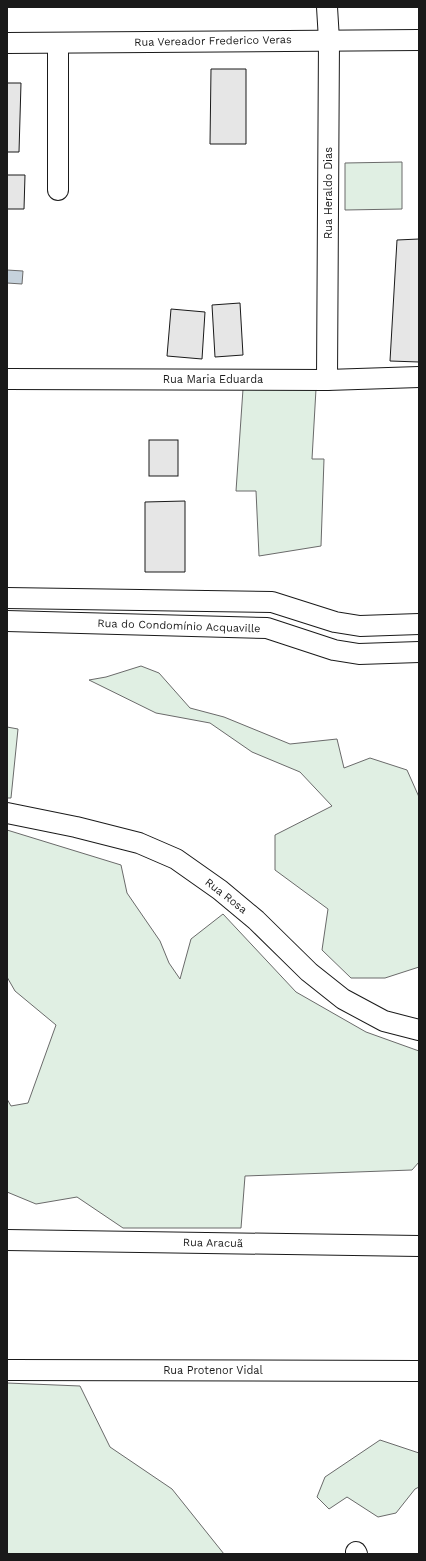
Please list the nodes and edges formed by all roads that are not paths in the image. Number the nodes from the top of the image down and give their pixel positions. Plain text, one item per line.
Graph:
1 (327, 7) edge
2 (329, 40) junction
3 (419, 40) edge
4 (7, 43) edge
5 (58, 43) junction
6 (58, 190) dead end
7 (419, 378) edge
8 (7, 379) edge
9 (326, 380) junction
10 (7, 598) edge
11 (150, 600) junction
12 (7, 621) edge
13 (419, 624) edge
14 (150, 626) junction
15 (360, 626) junction
16 (419, 652) edge
17 (359, 654) junction
18 (7, 813) edge
19 (419, 1030) edge
20 (7, 1240) edge
21 (419, 1246) edge
22 (7, 1370) edge
23 (419, 1371) edge

1 - 2 street, Rua Heraldo Dias
2 - 3 street, Rua Vereador Frederico Veras
2 - 5 street, Rua Vereador Frederico Veras
2 - 9 street, Rua Heraldo Dias
4 - 5 street, Rua Vereador Frederico Veras
5 - 6 street
7 - 9 street, Rua Maria Eduarda
8 - 9 street, Rua Maria Eduarda
10 - 11 street
11 - 14 street
11 - 15 street
12 - 14 street, Rua do Condomínio Acquaville
13 - 15 street
14 - 17 street, Rua do Condomínio Acquaville
15 - 17 street
16 - 17 street, Rua do Condomínio Acquaville
18 - 19 street, Rua Rosa
20 - 21 street, Rua Aracuã
22 - 23 street, Rua Protenor Vidal

